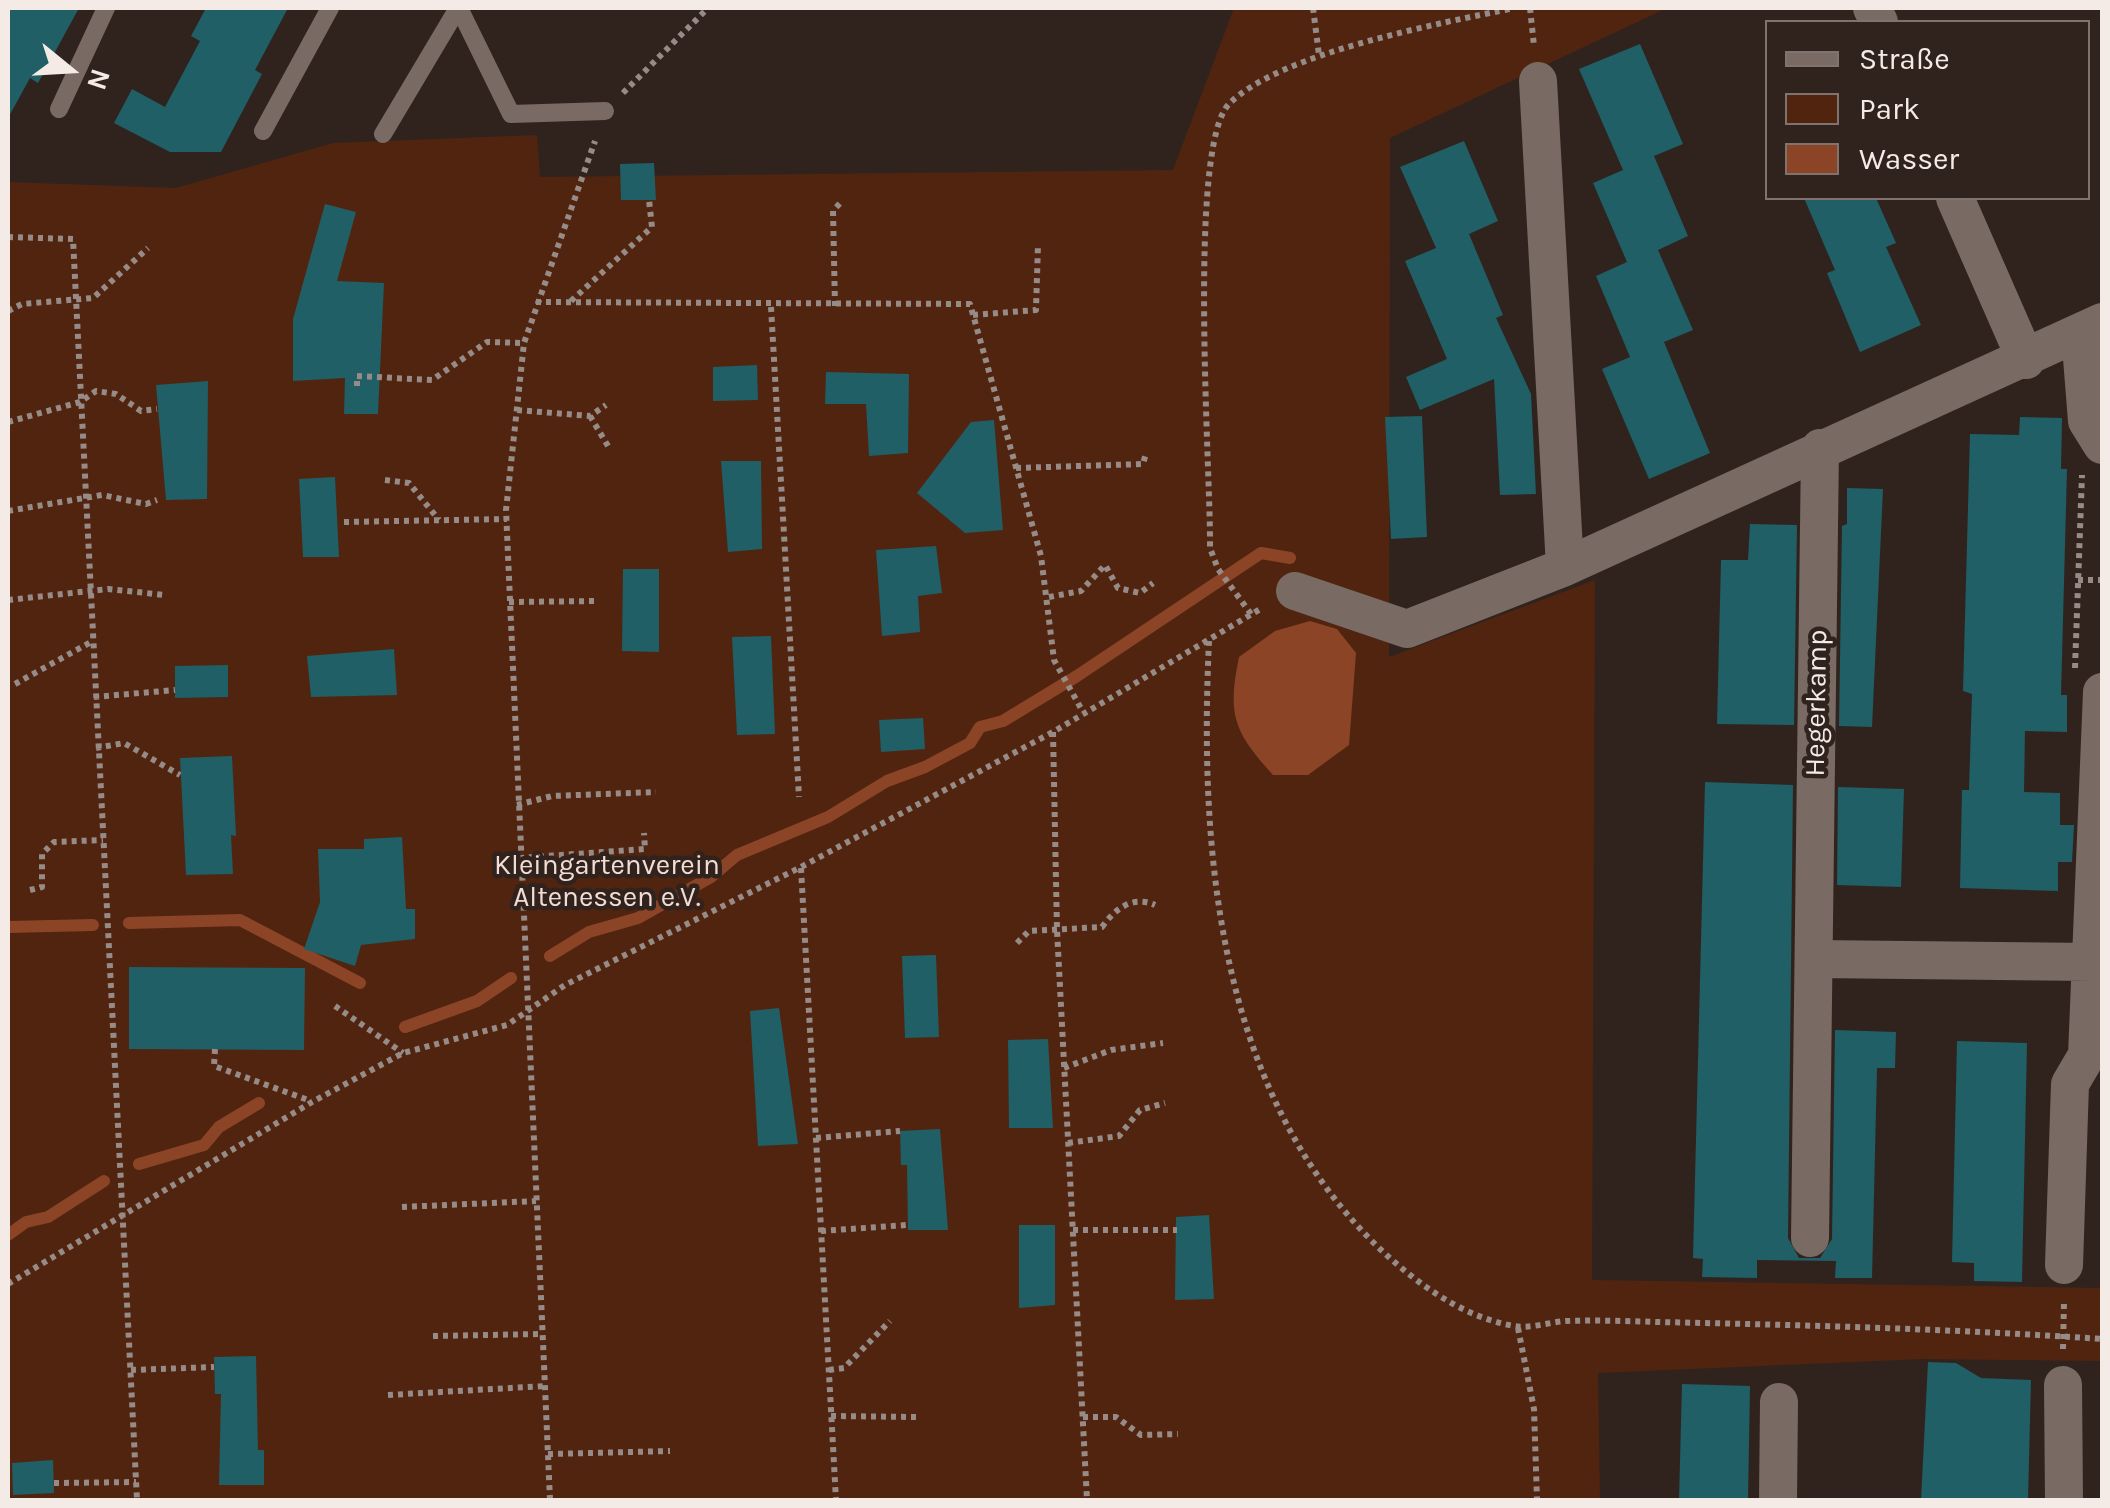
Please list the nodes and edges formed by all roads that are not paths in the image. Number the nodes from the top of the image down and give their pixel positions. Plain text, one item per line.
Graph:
1 (106, 8) edge
2 (330, 8) edge
3 (458, 8) edge
4 (1538, 81) dead end
5 (59, 108) dead end
6 (605, 111) road end
7 (264, 131) dead end
8 (383, 134) dead end
9 (1956, 200) edge
10 (2091, 328) edge
11 (2026, 360) junction
12 (2095, 433) edge
13 (1820, 448) junction
14 (1566, 568) junction
15 (1295, 591) road end
16 (2102, 692) edge
17 (2099, 840) edge
18 (1815, 959) junction
19 (2091, 962) junction
20 (1810, 1238) dead end
21 (2064, 1266) road end
22 (2063, 1385) road end
23 (1778, 1402) dead end
24 (1778, 1500) edge
25 (2064, 1500) edge

1 - 5 lane
2 - 7 lane
3 - 6 lane
3 - 8 lane
4 - 14 street
9 - 11 street
10 - 11 street
10 - 12 street
11 - 13 street
13 - 14 street
13 - 18 street, Hegerkamp
14 - 15 street
16 - 17 street
17 - 19 street
18 - 19 street
18 - 20 street, Hegerkamp
19 - 21 street
22 - 25 street
23 - 24 street

